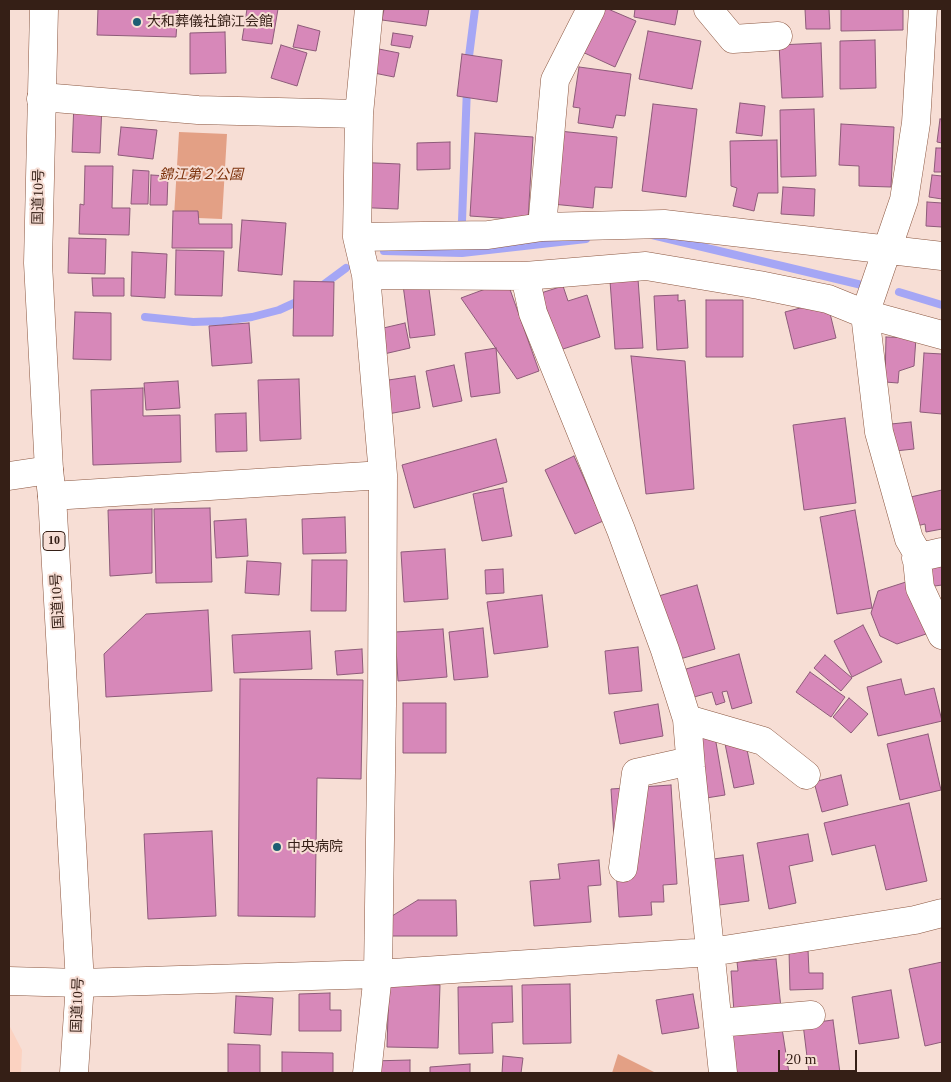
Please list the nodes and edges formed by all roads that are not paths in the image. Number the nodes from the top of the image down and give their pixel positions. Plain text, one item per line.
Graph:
1 (44, 9) edge
2 (369, 9) edge
3 (591, 9) edge
4 (708, 9) edge
5 (923, 9) edge
6 (778, 36) dead end
7 (41, 99) junction
8 (359, 114) junction
9 (542, 227) junction
10 (357, 237) junction
11 (887, 249) junction
12 (942, 256) edge
13 (366, 275) junction
14 (526, 276) junction
15 (865, 314) junction
16 (942, 335) edge
17 (383, 475) junction
18 (9, 476) edge
19 (50, 483) junction
20 (942, 552) edge
21 (916, 558) junction
22 (942, 635) edge
23 (687, 719) junction
24 (690, 761) junction
25 (806, 775) dead end
26 (623, 868) dead end
27 (942, 913) edge
28 (711, 952) junction
29 (378, 974) junction
30 (9, 981) edge
31 (80, 983) junction
32 (810, 1016) dead end
33 (718, 1022) junction
34 (74, 1073) edge
35 (367, 1073) edge
36 (723, 1073) edge

1 - 7 main road, 国道10号 / 10
2 - 8 main road
3 - 9 main road
4 - 6 main road
5 - 11 main road
7 - 8 main road
7 - 19 main road, 国道10号 / 10
8 - 10 main road
9 - 10 main road
9 - 11 main road
10 - 13 main road
11 - 12 main road
11 - 15 main road
13 - 14 main road
13 - 17 main road
14 - 15 main road
14 - 23 main road
15 - 16 main road
15 - 21 main road
17 - 19 main road
17 - 29 main road
18 - 19 main road
19 - 31 main road, 国道10号 / 10
20 - 21 main road
21 - 22 main road
23 - 24 main road
23 - 25 main road
24 - 26 main road
24 - 28 main road
27 - 28 main road
28 - 29 main road
28 - 33 main road
29 - 31 main road
29 - 35 main road
30 - 31 main road
31 - 34 main road, 国道10号 / 10
32 - 33 main road
33 - 36 main road

